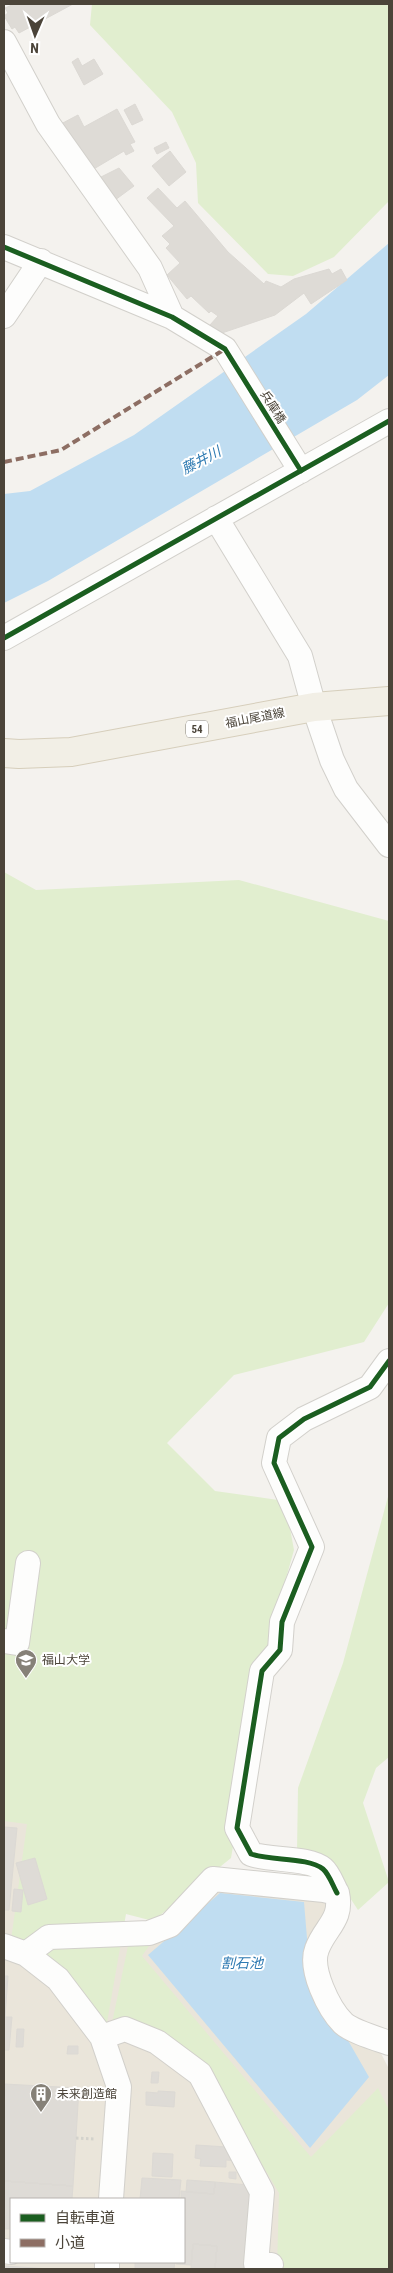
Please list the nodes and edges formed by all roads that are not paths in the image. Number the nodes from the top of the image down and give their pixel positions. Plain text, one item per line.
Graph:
1 (4, 42) edge
2 (4, 247) edge
3 (41, 261) junction
4 (4, 316) edge
5 (172, 317) junction
6 (389, 421) edge
7 (298, 465) junction
8 (216, 518) junction
9 (4, 638) edge
10 (389, 701) edge
11 (314, 707) junction
12 (4, 753) edge
13 (389, 845) edge
14 (389, 1361) edge
15 (28, 1563) dead end
16 (4, 1641) edge
17 (336, 1893) junction
18 (4, 1946) edge
19 (26, 1954) junction
20 (102, 2037) junction
21 (389, 2043) edge
22 (112, 2198) edge
23 (271, 2265) dead end

1 - 5 street
2 - 3 street, 兵庫橋
3 - 4 street
3 - 5 street, 兵庫橋
5 - 7 street, 兵庫橋
6 - 7 street
7 - 8 street
8 - 9 street
8 - 11 street
10 - 11 main road, 福山尾道線 / 54
11 - 12 main road, 福山尾道線 / 54
11 - 13 street
14 - 17 street
15 - 16 street
17 - 19 street
17 - 21 street
18 - 19 street
19 - 20 street
20 - 22 street
20 - 23 street

